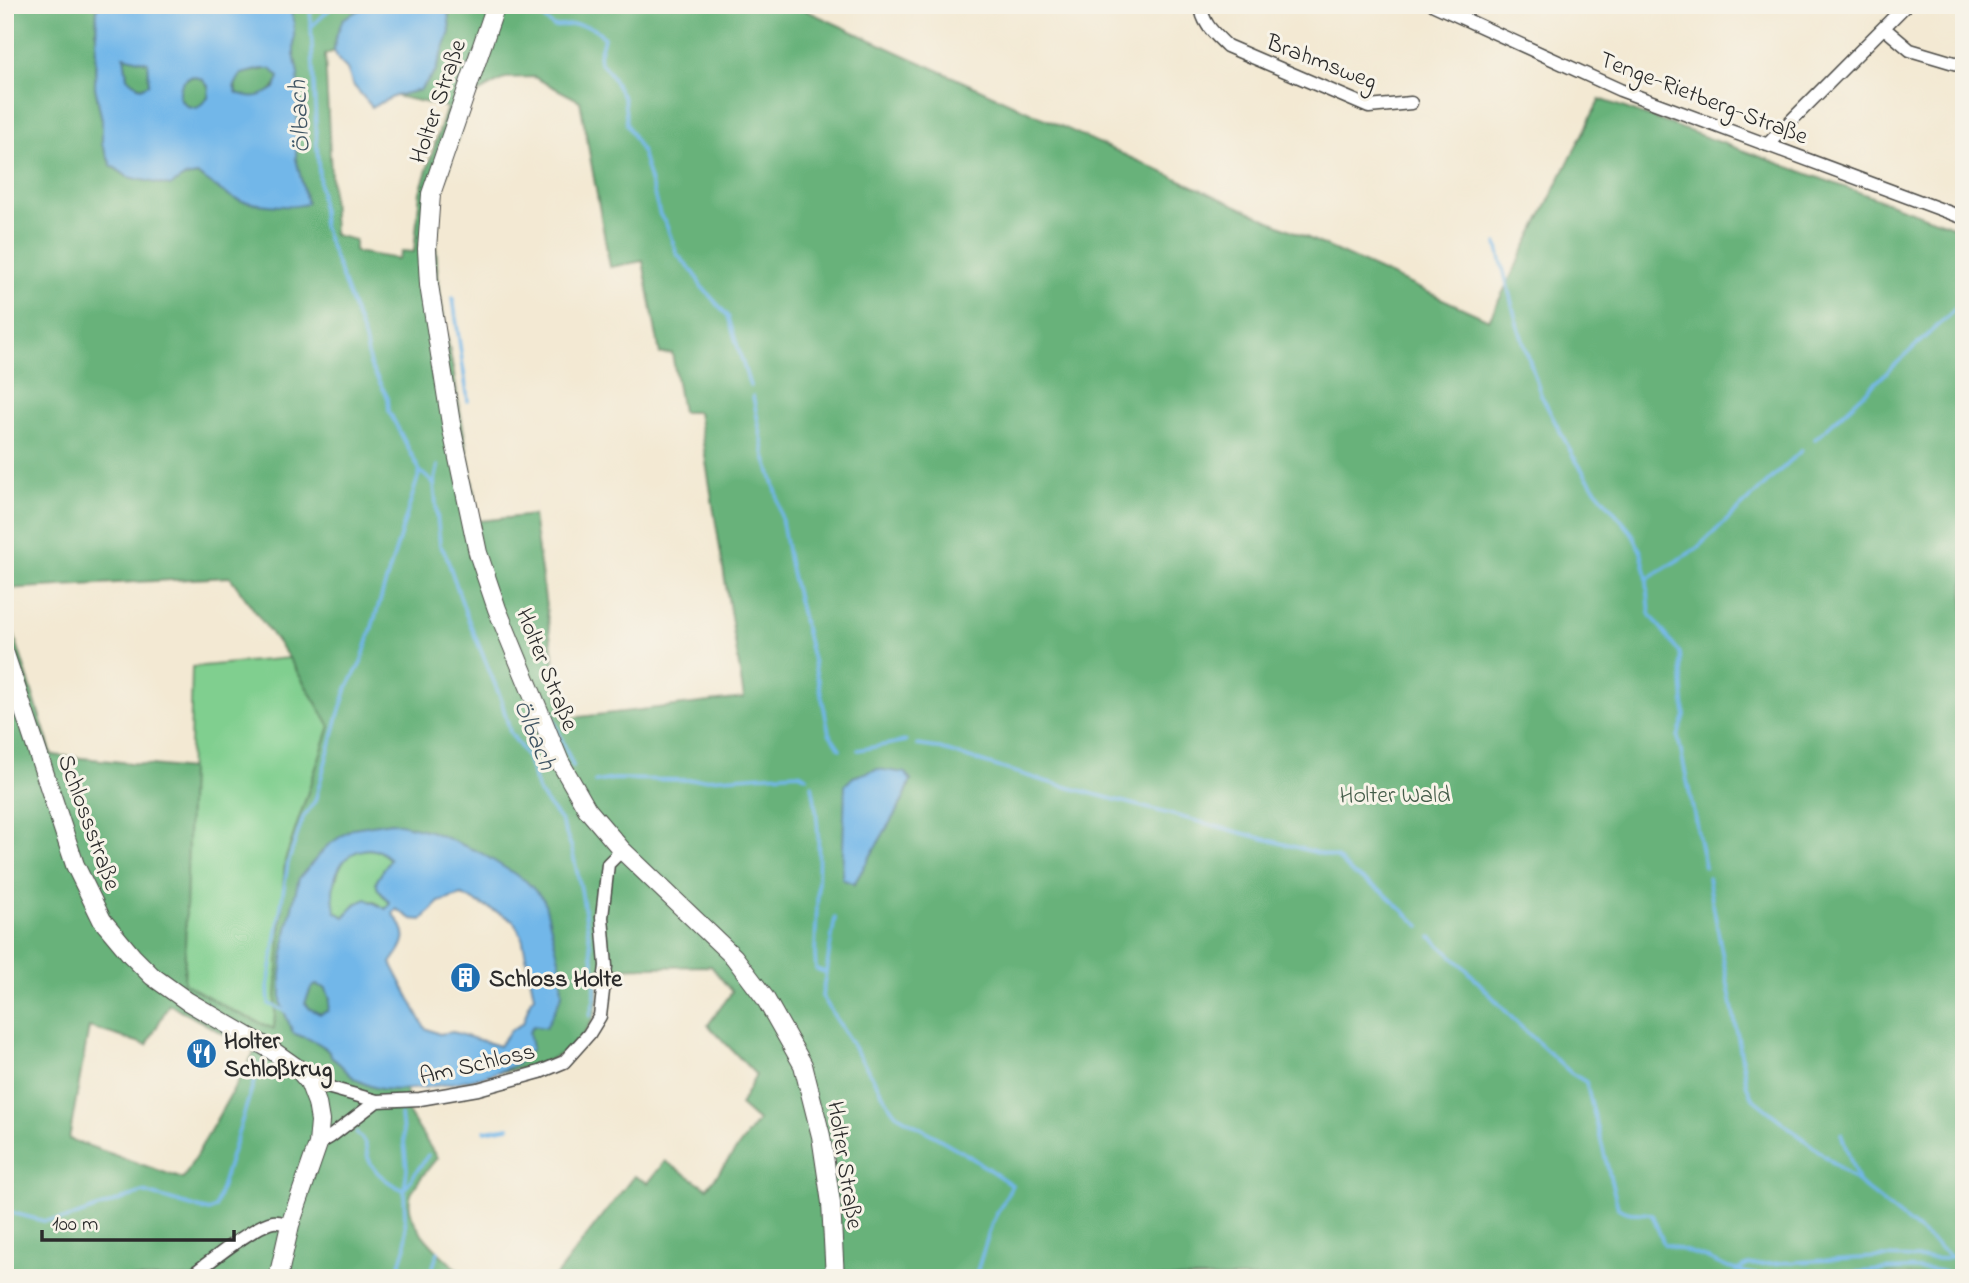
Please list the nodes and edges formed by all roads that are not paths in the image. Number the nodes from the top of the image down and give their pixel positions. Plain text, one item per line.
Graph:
1 (496, 5) edge
2 (1201, 5) edge
3 (1434, 5) edge
4 (1906, 5) edge
5 (1884, 28) junction
6 (1964, 66) edge
7 (1411, 103) dead end
8 (1767, 145) junction
9 (1964, 218) edge
10 (5, 654) edge
11 (622, 850) junction
12 (309, 1082) junction
13 (377, 1101) junction
14 (318, 1144) junction
15 (290, 1225) junction
16 (188, 1278) edge
17 (278, 1278) edge
18 (835, 1278) edge

1 - 11 street, Holter Straße
2 - 7 street, Brahmsweg
3 - 8 street, Tenge-Rietberg-Straße
4 - 5 street
5 - 6 street
5 - 8 street
8 - 9 street, Tenge-Rietberg-Straße
10 - 12 street, Schlossstraße
11 - 13 street, Am Schloss
11 - 18 street, Holter Straße
12 - 13 street, Am Schloss
12 - 14 street
13 - 14 street
14 - 15 street
15 - 16 street
15 - 17 street

